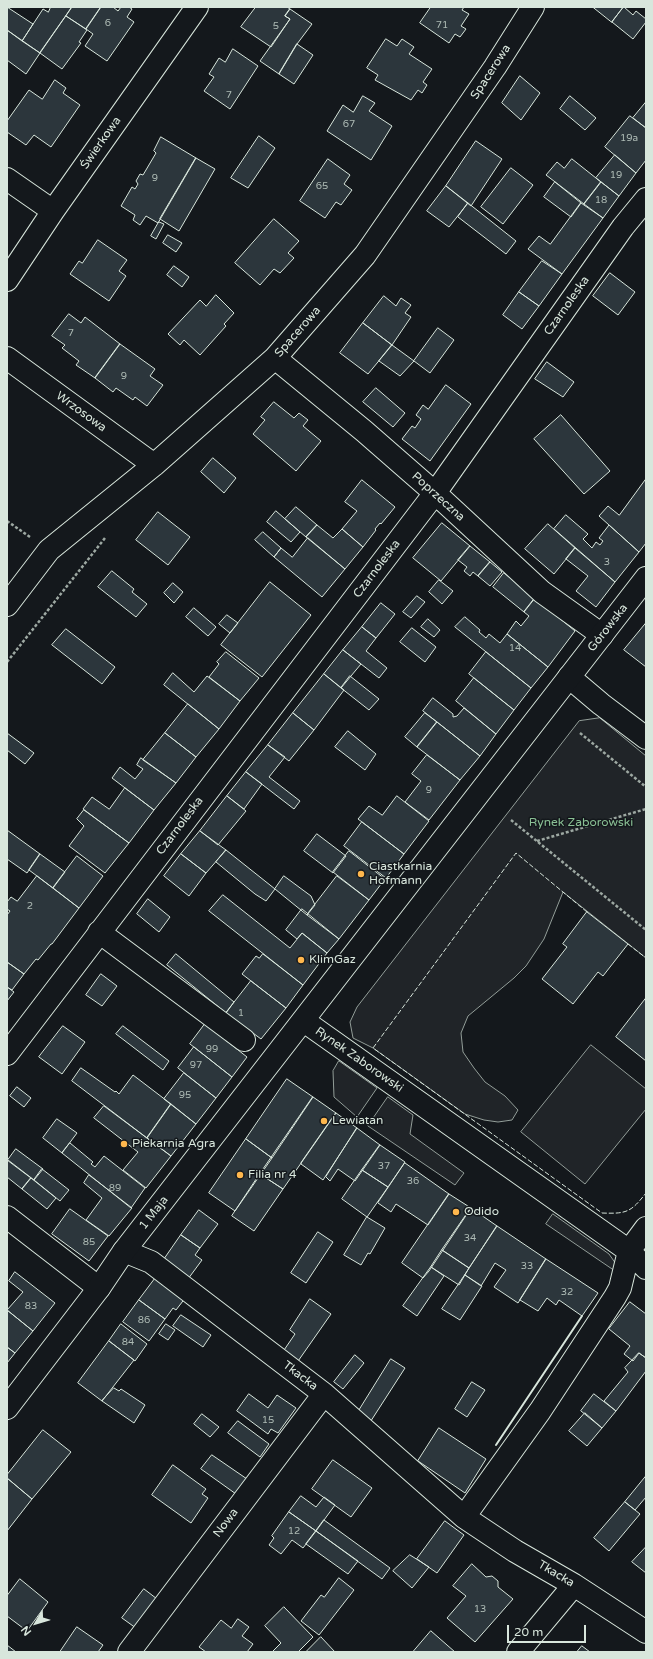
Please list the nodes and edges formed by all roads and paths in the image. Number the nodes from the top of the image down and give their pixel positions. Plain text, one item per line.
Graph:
1 (532, 7) edge
2 (191, 9) edge
3 (7, 179) edge
4 (646, 200) edge
5 (53, 211) junction
6 (7, 280) edge
7 (7, 358) edge
8 (276, 358) junction
9 (154, 465) junction
10 (435, 493) junction
11 (111, 533) dead end
12 (646, 578) edge
13 (7, 605) edge
14 (602, 635) junction
15 (7, 662) edge
16 (569, 677) junction
17 (580, 733) dead end
18 (646, 738) edge
19 (646, 787) edge
20 (646, 809) edge
21 (511, 820) dead end
22 (537, 841) junction
23 (646, 930) edge
24 (100, 932) junction
25 (304, 1021) junction
26 (244, 1040) dead end
27 (7, 1054) edge
28 (7, 1217) edge
29 (646, 1228) edge
30 (629, 1251) junction
31 (124, 1252) junction
32 (646, 1268) edge
33 (99, 1288) junction
34 (324, 1394) junction
35 (7, 1408) edge
36 (464, 1517) junction
37 (574, 1585) junction
38 (646, 1632) edge
39 (129, 1652) edge
40 (518, 1652) edge

1 - 8 street, Spacerowa
2 - 5 street, Świerkowa
3 - 5 street
4 - 10 street, Czarnoleska
5 - 6 street, Świerkowa
7 - 9 street, Wrzosowa
8 - 9 street, Spacerowa
8 - 10 street, Poprzeczna
9 - 13 street, Spacerowa
10 - 14 street, Poprzeczna
10 - 24 street, Czarnoleska
11 - 15 path
12 - 14 street, Górowska
14 - 16 street, Górowska
16 - 18 street
16 - 25 street, Rynek Zaborowski
17 - 19 path
20 - 22 path
21 - 22 path
22 - 23 path
24 - 26 street
24 - 27 street, Czarnoleska
25 - 30 street, Rynek Zaborowski
25 - 31 street, 1 Maja
28 - 33 street
29 - 30 street
30 - 32 street, Rynek Zaborowski
30 - 36 street
31 - 33 street, 1 Maja
31 - 34 street, Tkacka
33 - 35 street, 1 Maja
34 - 36 street, Tkacka
34 - 39 street, Nowa
36 - 37 street, Tkacka
37 - 38 street, Tkacka
37 - 40 street

